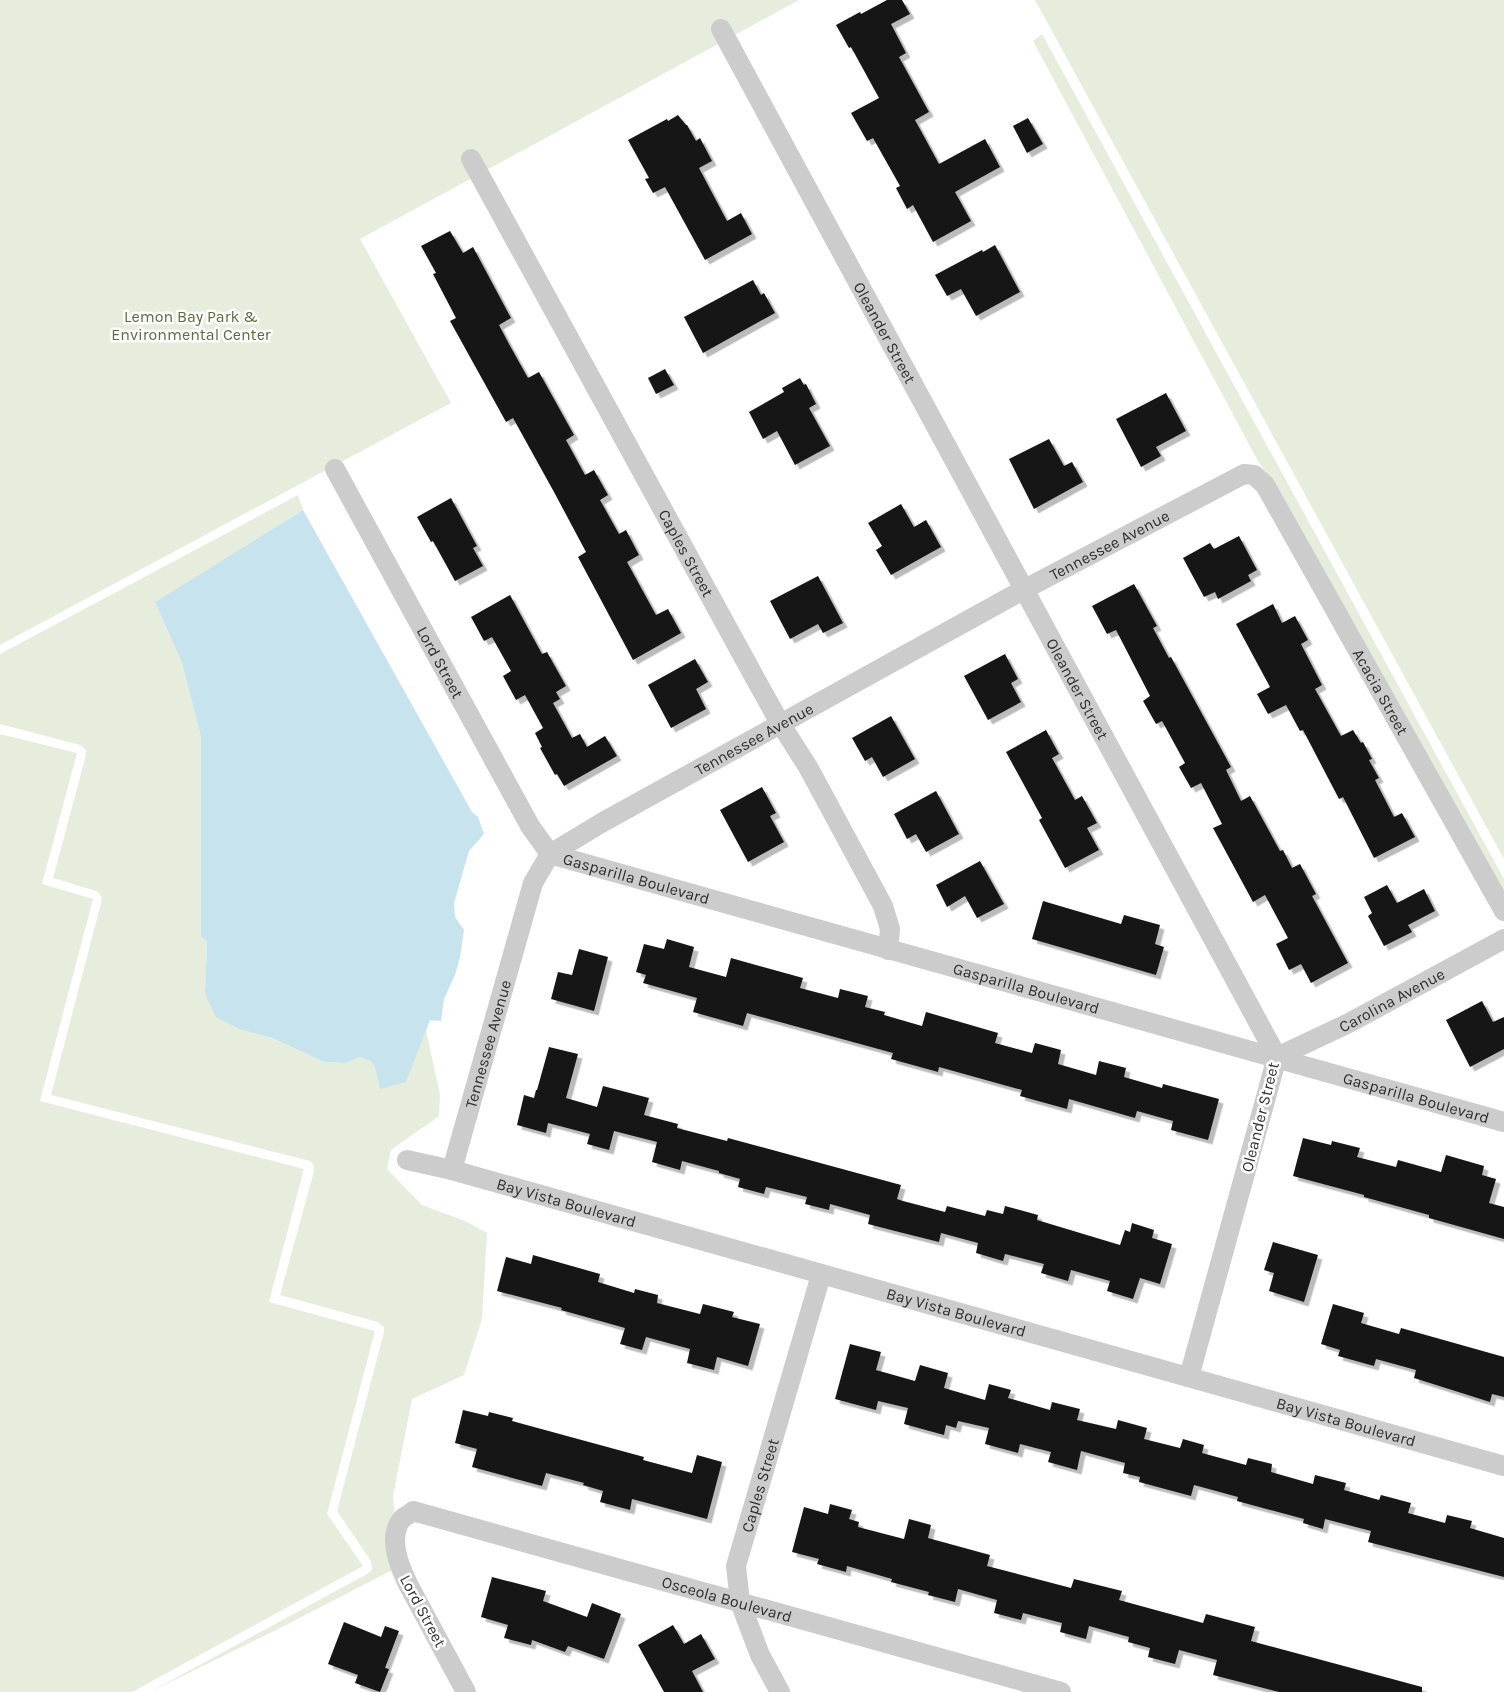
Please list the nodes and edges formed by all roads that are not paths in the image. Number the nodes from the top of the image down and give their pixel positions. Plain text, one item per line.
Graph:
1 (721, 29) dead end
2 (471, 159) dead end
3 (335, 469) dead end
4 (1254, 475) joint
5 (1023, 590) junction
6 (780, 723) junction
7 (550, 854) junction
8 (1504, 911) edge
9 (1504, 939) edge
10 (888, 950) junction
11 (1277, 1057) junction
12 (1504, 1122) edge
13 (407, 1160) dead end
14 (452, 1170) junction
15 (821, 1275) junction
16 (1190, 1378) junction
17 (1504, 1466) edge
18 (399, 1525) joint
19 (740, 1602) junction
20 (466, 1692) edge
21 (780, 1692) edge
22 (1061, 1692) edge

1 - 5 street, Oleander Street
2 - 6 street, Caples Street
3 - 7 street, Lord Street
4 - 5 street, Tennessee Avenue
4 - 8 street, Acacia Street
5 - 6 street, Tennessee Avenue
5 - 11 street, Oleander Street
6 - 7 street, Tennessee Avenue
6 - 10 street, Caples Street
7 - 10 street, Gasparilla Boulevard
7 - 14 street, Tennessee Avenue
9 - 11 street, Carolina Avenue
10 - 11 street, Gasparilla Boulevard
11 - 12 street, Gasparilla Boulevard
11 - 16 street, Oleander Street
13 - 14 street, Bay Vista Boulevard
14 - 15 street, Bay Vista Boulevard
15 - 16 street, Bay Vista Boulevard
15 - 19 street, Caples Street
16 - 17 street, Bay Vista Boulevard
18 - 19 street, Osceola Boulevard
18 - 20 street, Lord Street
19 - 21 street, Caples Street
19 - 22 street, Osceola Boulevard

